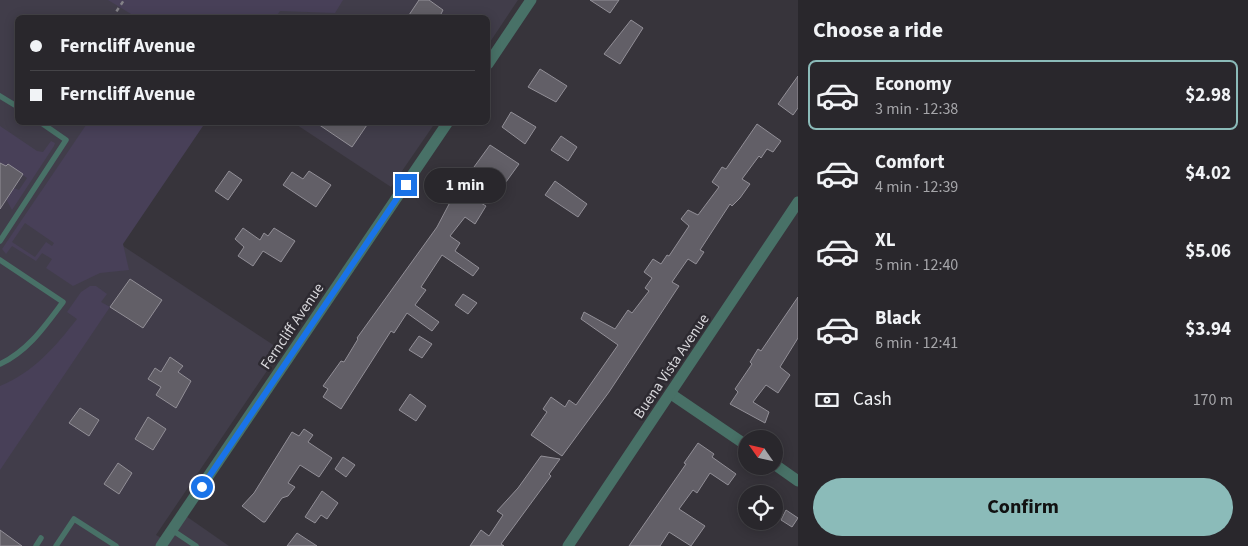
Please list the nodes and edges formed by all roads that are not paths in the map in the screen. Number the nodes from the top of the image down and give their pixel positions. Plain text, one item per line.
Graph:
1 (531, 0) edge
2 (490, 61) edge
3 (0, 96) edge
4 (15, 105) edge
5 (44, 125) edge
6 (446, 125) edge
7 (798, 202) edge
8 (0, 240) edge
9 (0, 260) edge
10 (0, 364) edge
11 (671, 394) junction
12 (738, 440) edge
13 (783, 470) edge
14 (798, 481) edge
15 (172, 530) junction
16 (41, 538) dead end
17 (36, 546) edge
18 (56, 546) edge
19 (116, 546) edge
20 (161, 546) edge
21 (196, 546) edge
22 (568, 546) edge

1 - 2 street
3 - 4 lane
5 - 8 lane
6 - 15 street, Ferncliff Avenue
7 - 11 street, Buena Vista Avenue
9 - 10 lane
11 - 12 street
11 - 22 street, Buena Vista Avenue
13 - 14 street
15 - 20 street, Ferncliff Avenue
15 - 21 lane
16 - 17 lane
18 - 19 lane

